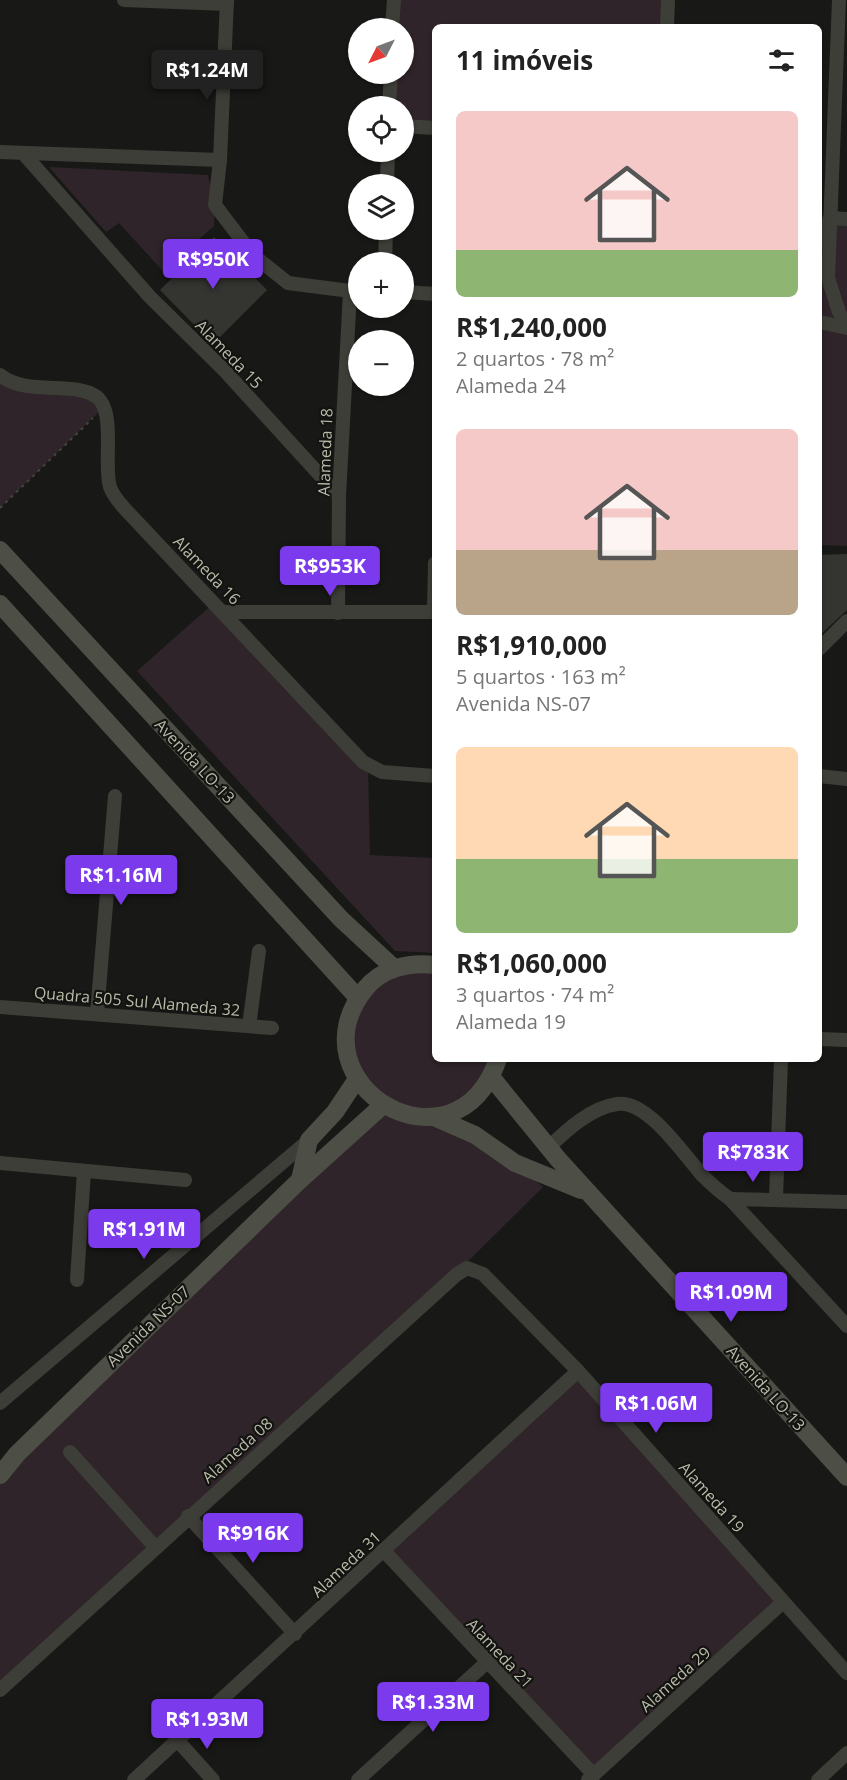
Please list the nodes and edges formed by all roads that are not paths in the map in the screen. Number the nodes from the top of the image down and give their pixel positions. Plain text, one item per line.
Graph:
1 (124, 0) edge
2 (394, 0) edge
3 (668, 0) edge
4 (839, 0) edge
5 (227, 2) edge
6 (393, 18) edge
7 (667, 24) edge
8 (414, 127) edge
9 (432, 128) edge
10 (822, 149) edge
11 (833, 149) junction
12 (0, 152) edge
13 (23, 153) junction
14 (220, 160) junction
15 (830, 218) junction
16 (847, 219) edge
17 (822, 235) edge
18 (348, 291) edge
19 (414, 293) edge
20 (432, 294) edge
21 (352, 318) edge
22 (822, 323) edge
23 (847, 328) edge
24 (0, 375) edge
25 (339, 496) junction
26 (0, 550) edge
27 (0, 604) edge
28 (432, 611) edge
29 (224, 612) junction
30 (338, 613) junction
31 (847, 621) edge
32 (822, 646) edge
33 (432, 776) edge
34 (822, 776) edge
35 (847, 779) edge
36 (115, 796) dead end
37 (259, 951) dead end
38 (432, 965) edge
39 (394, 968) junction
40 (358, 998) junction
41 (0, 1007) edge
42 (96, 1014) junction
43 (249, 1026) junction
44 (272, 1028) dead end
45 (822, 1039) edge
46 (847, 1040) edge
47 (497, 1062) edge
48 (781, 1062) edge
49 (492, 1078) junction
50 (357, 1079) junction
51 (382, 1106) junction
52 (434, 1117) junction
53 (309, 1140) junction
54 (548, 1148) junction
55 (0, 1163) edge
56 (84, 1171) junction
57 (185, 1180) dead end
58 (300, 1180) junction
59 (588, 1193) junction
60 (776, 1198) junction
61 (730, 1199) junction
62 (847, 1202) edge
63 (77, 1280) dead end
64 (444, 1285) joint
65 (847, 1326) edge
66 (578, 1371) junction
67 (0, 1403) edge
68 (70, 1452) dead end
69 (0, 1475) edge
70 (847, 1476) edge
71 (188, 1516) junction
72 (156, 1548) junction
73 (384, 1551) junction
74 (783, 1602) junction
75 (295, 1634) junction
76 (486, 1663) junction
77 (847, 1673) edge
78 (0, 1690) edge
79 (178, 1741) junction
80 (847, 1753) edge
81 (591, 1778) edge
82 (134, 1780) edge
83 (213, 1780) edge
84 (358, 1780) edge
85 (818, 1780) edge

1 - 5 street
2 - 6 street
3 - 7 street
4 - 11 street
5 - 14 street
8 - 9 street
10 - 11 street
11 - 15 street
12 - 13 street
13 - 14 street
13 - 25 street, Alameda 15
14 - 18 street
15 - 16 street
15 - 17 street
15 - 23 street
19 - 20 street
21 - 25 street, Alameda 18
22 - 23 street
24 - 29 street, Alameda 16
25 - 30 street, Alameda 18
26 - 39 street, Avenida LO-13
27 - 40 street
28 - 30 street
29 - 30 street
29 - 33 street, Alameda 16
31 - 32 street
34 - 35 street
36 - 42 street
37 - 43 street
38 - 39 street
39 - 40 street
40 - 50 street
41 - 42 street, Quadra 505 Sul Alameda 32
42 - 43 street, Quadra 505 Sul Alameda 32
43 - 44 street, Quadra 505 Sul Alameda 32
45 - 46 street
47 - 49 street
48 - 60 street
49 - 52 street
49 - 54 street, Avenida LO-13
50 - 51 street
50 - 53 street, Avenida NS-07
51 - 52 street
51 - 58 street, Avenida NS-07
52 - 59 street, Avenida LO-13
53 - 58 street
53 - 67 street, Avenida NS-07
54 - 59 street, Avenida LO-13
54 - 61 street
55 - 56 street
56 - 57 street
56 - 63 street
58 - 69 street, Avenida NS-07
59 - 70 street, Avenida LO-13
60 - 61 street
60 - 62 street
61 - 65 street
64 - 66 street, Alameda 19
64 - 71 street, Alameda 08
66 - 73 street, Alameda 31
66 - 74 street, Alameda 19
68 - 72 street
71 - 72 street, Alameda 08
71 - 75 street
72 - 78 street, Alameda 08
73 - 75 street, Alameda 31
73 - 76 street, Alameda 21
74 - 77 street, Alameda 19
74 - 81 street, Alameda 29
75 - 79 street, Alameda 31
76 - 81 street, Alameda 21
76 - 84 street
79 - 82 street, Alameda 31
79 - 83 street
80 - 85 street

